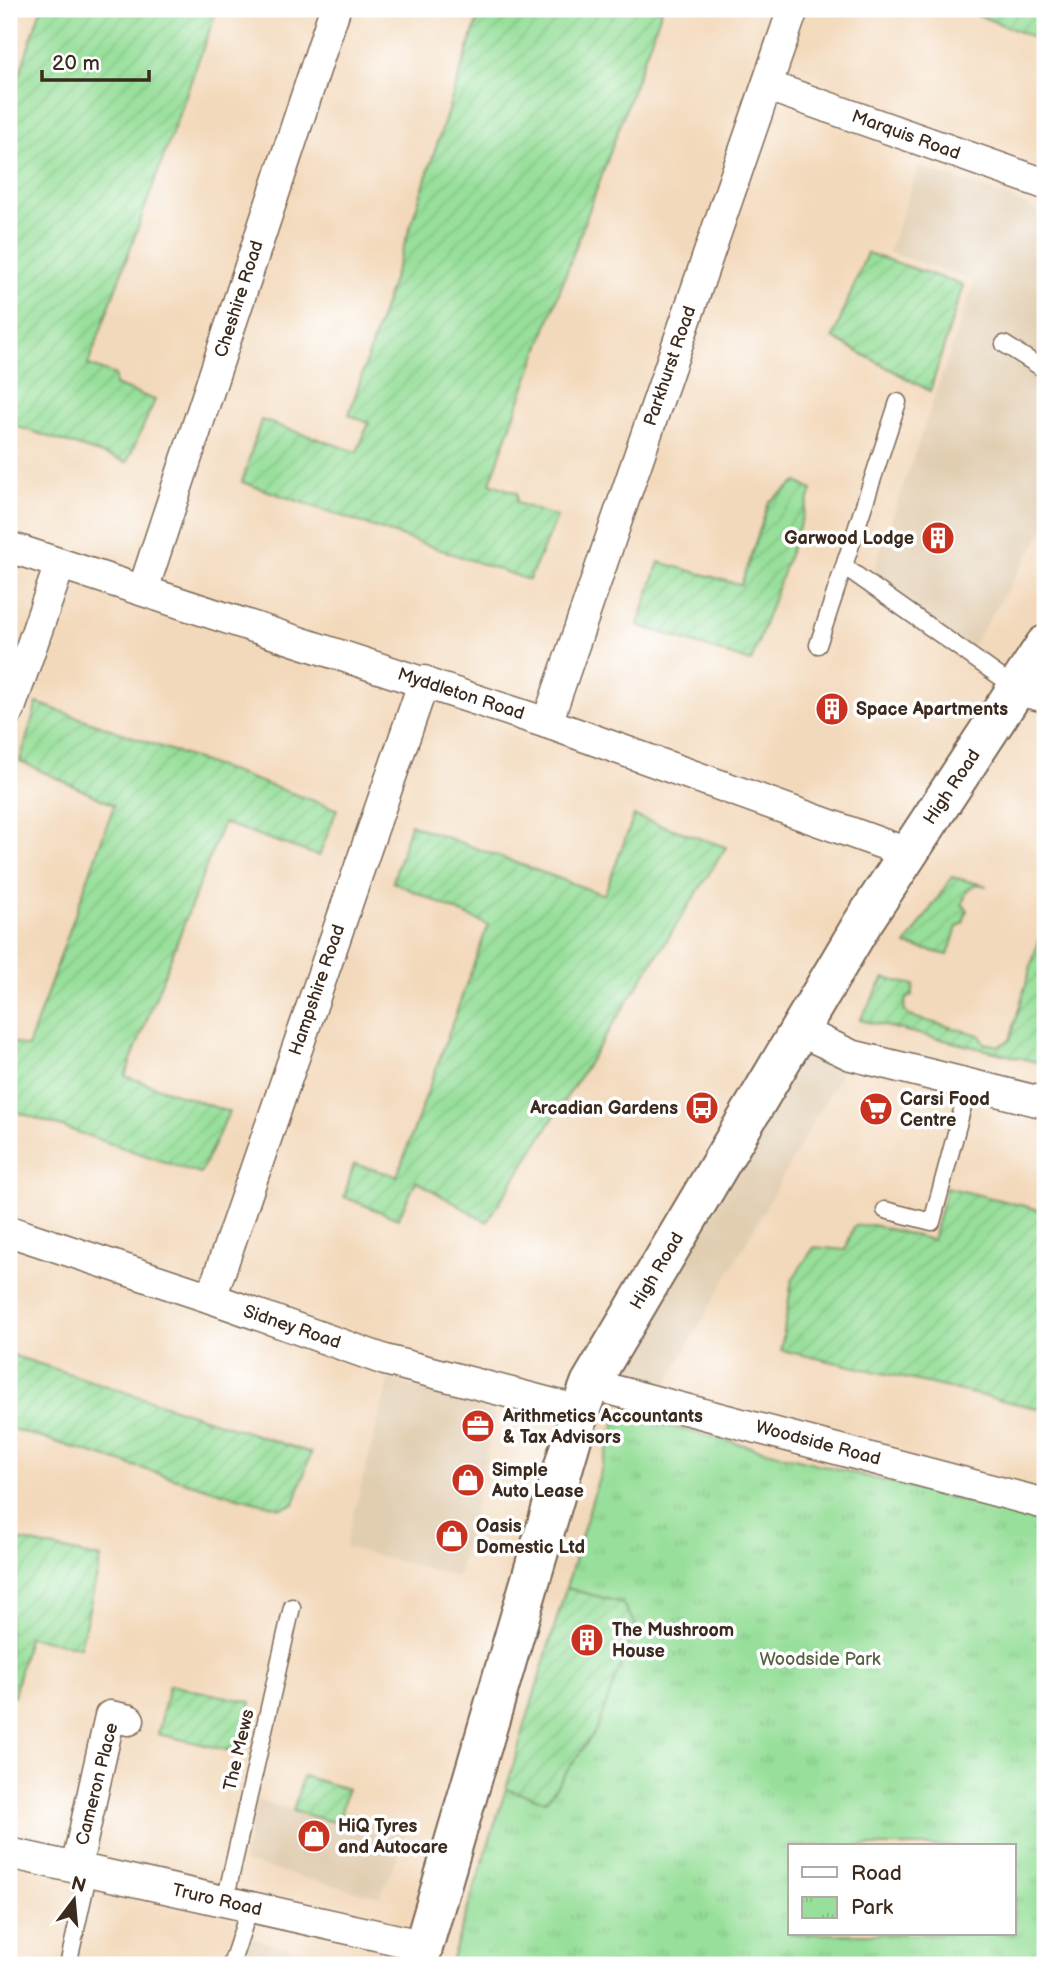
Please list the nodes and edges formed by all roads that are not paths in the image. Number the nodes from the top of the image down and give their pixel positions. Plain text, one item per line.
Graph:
1 (335, 9) edge
2 (793, 9) edge
3 (768, 86) junction
4 (1045, 184) edge
5 (1004, 344) dead end
6 (1045, 370) edge
7 (898, 402) dead end
8 (9, 547) edge
9 (60, 564) junction
10 (845, 567) junction
11 (143, 590) junction
12 (818, 645) dead end
13 (1045, 645) edge
14 (424, 681) junction
15 (1032, 693) edge
16 (9, 711) edge
17 (547, 723) junction
18 (908, 853) junction
19 (800, 1031) junction
20 (969, 1084) junction
21 (1045, 1103) edge
22 (885, 1210) dead end
23 (9, 1231) edge
24 (211, 1298) junction
25 (585, 1397) junction
26 (1045, 1504) edge
27 (292, 1607) dead end
28 (129, 1720) dead end
29 (9, 1853) edge
30 (82, 1869) junction
31 (238, 1904) junction
32 (421, 1956) edge
33 (68, 1965) edge
34 (231, 1965) edge

1 - 11 street, Cheshire Road
2 - 3 street, Parkhurst Road
3 - 4 street, Marquis Road
3 - 17 street, Parkhurst Road
5 - 6 lane
7 - 10 lane
8 - 9 street, Myddleton Road
9 - 11 street, Myddleton Road
9 - 16 street
10 - 12 lane
10 - 15 lane
11 - 14 street, Myddleton Road
13 - 15 main road, High Road
14 - 17 street, Myddleton Road
14 - 24 street, Hampshire Road
15 - 18 main road, High Road
17 - 18 street, Myddleton Road
18 - 19 main road, High Road
19 - 20 street
19 - 25 main road, High Road
20 - 21 street
20 - 22 lane
23 - 24 street, Sidney Road
24 - 25 street, Sidney Road
25 - 26 street, Woodside Road
25 - 32 main road, High Road
27 - 31 lane, The Mews
28 - 30 street, Cameron Place
29 - 30 street, Truro Road
30 - 31 street, Truro Road
30 - 33 lane
31 - 32 street, Truro Road
31 - 34 lane, The Mews

